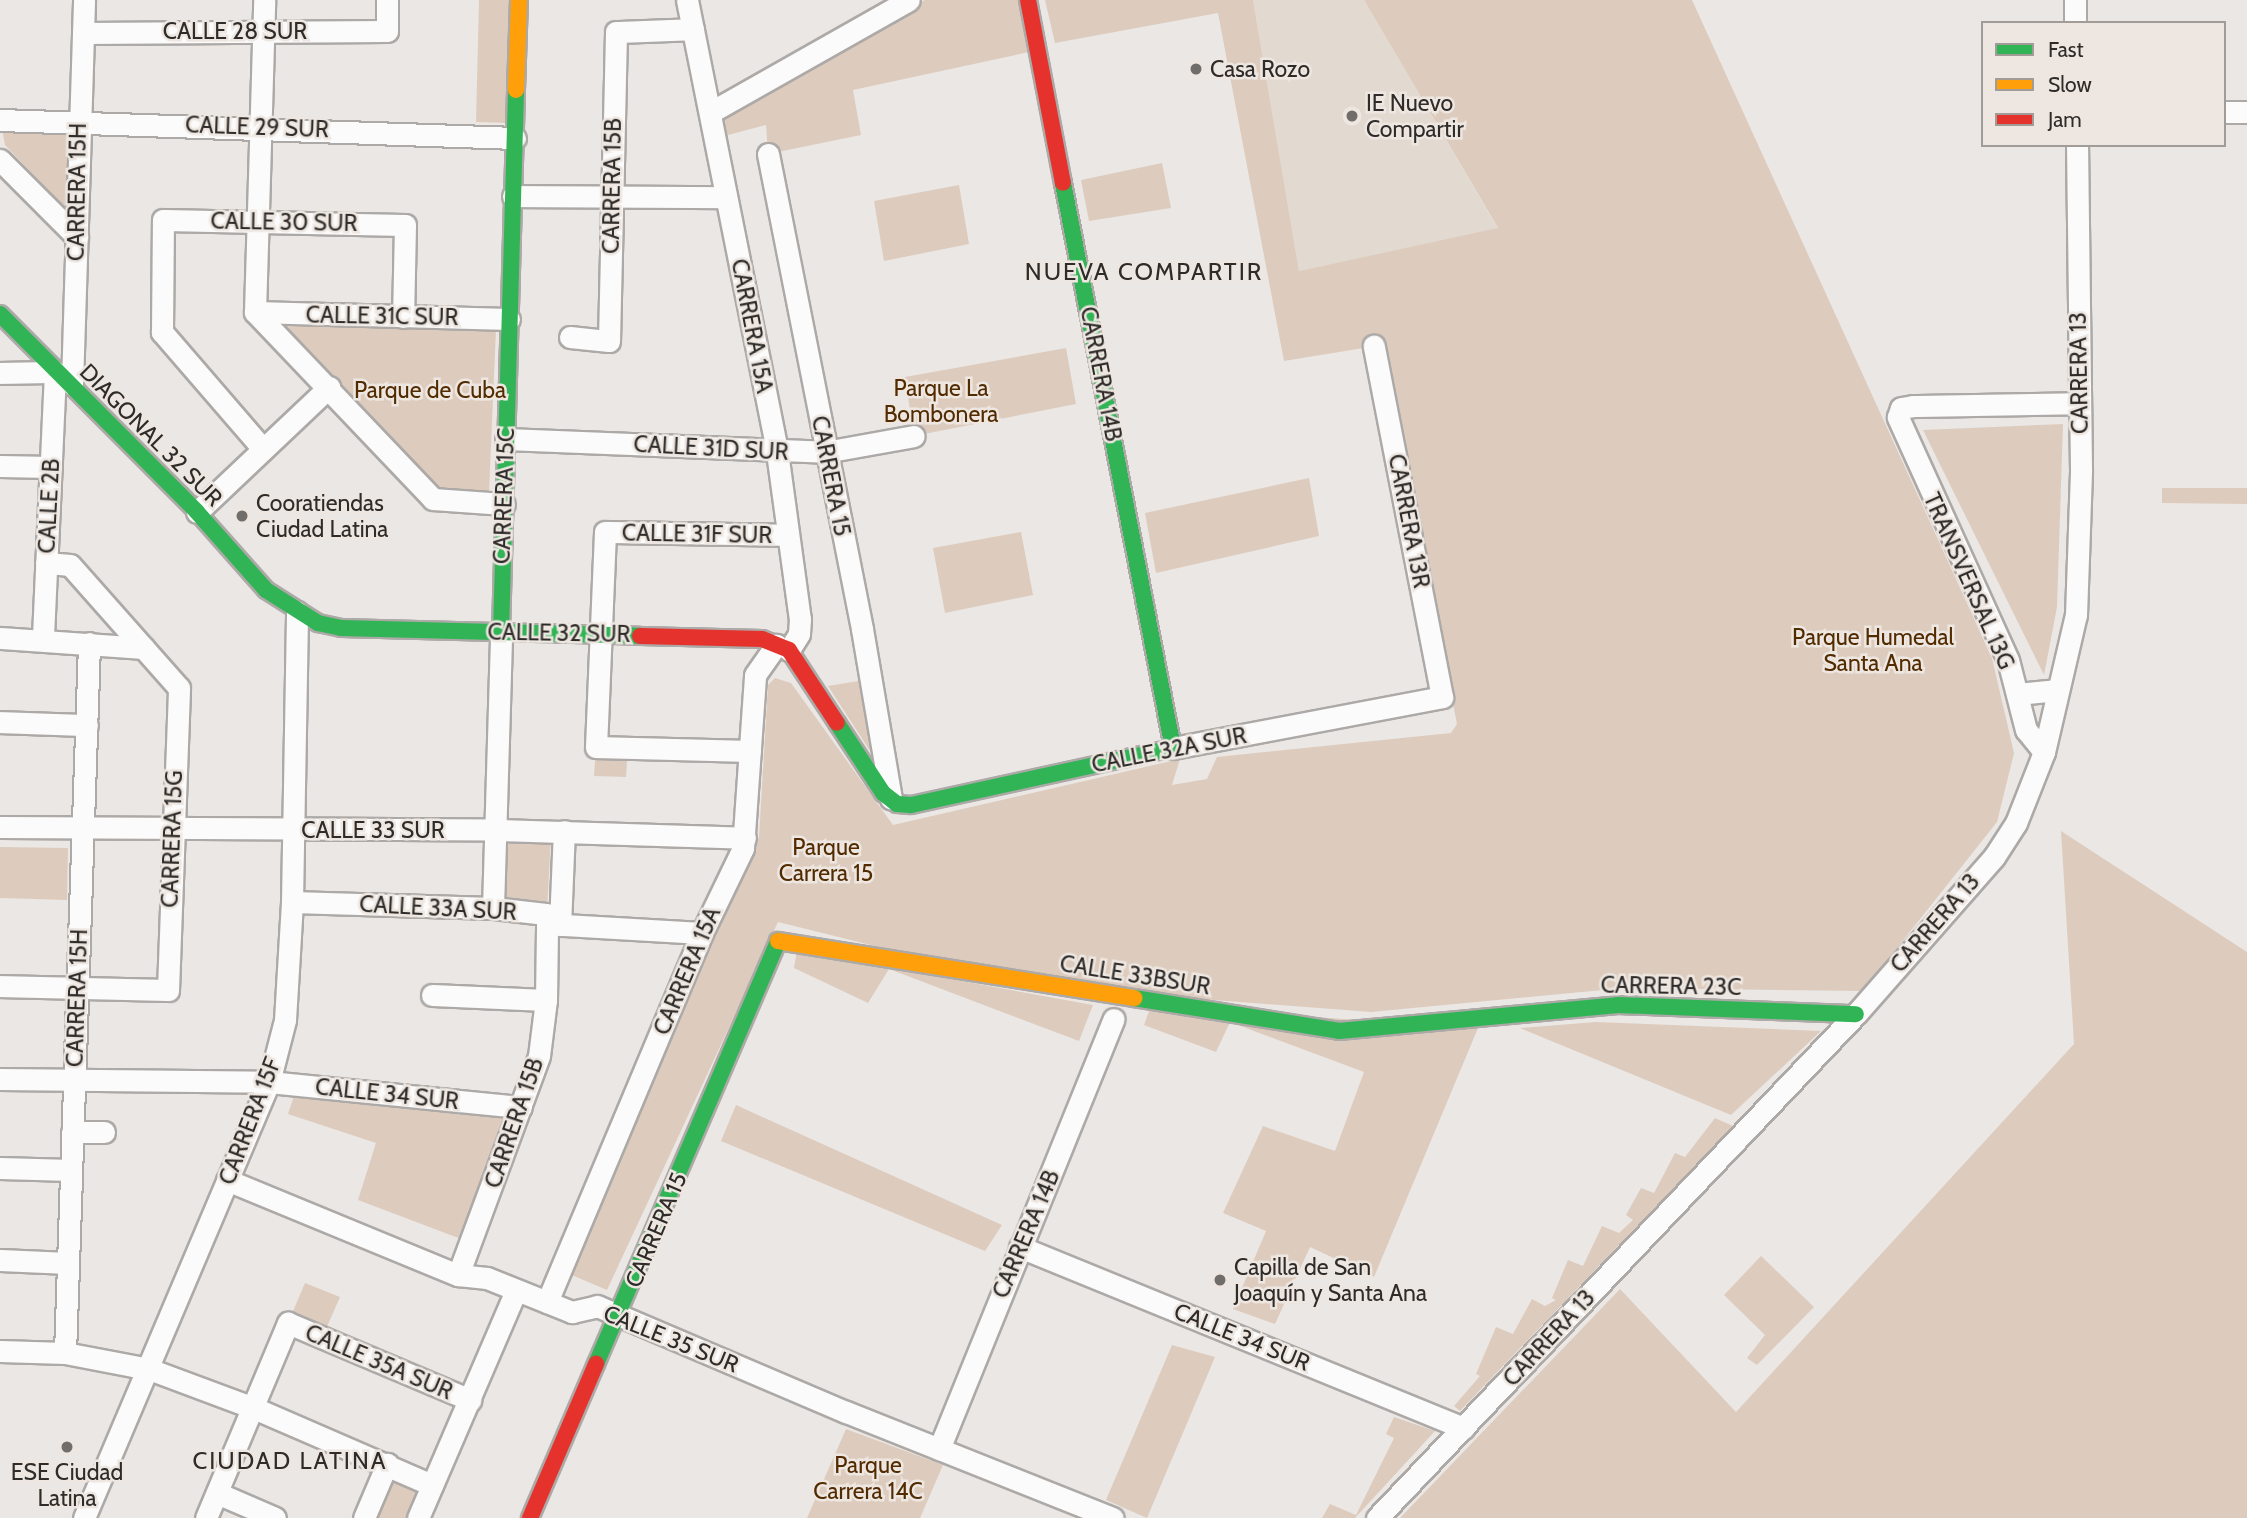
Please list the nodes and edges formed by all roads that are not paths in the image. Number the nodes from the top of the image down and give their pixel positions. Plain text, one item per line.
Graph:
1 (84, 0) edge
2 (264, 0) edge
3 (387, 0) edge
4 (519, 0) edge
5 (687, 0) edge
6 (909, 0) edge
7 (1028, 0) edge
8 (2075, 0) edge
9 (2075, 21) edge
10 (693, 29) junction
11 (262, 31) junction
12 (83, 33) junction
13 (711, 112) junction
14 (2226, 112) edge
15 (2247, 112) edge
16 (0, 120) edge
17 (77, 121) junction
18 (260, 127) junction
19 (515, 138) junction
20 (2077, 147) edge
21 (768, 154) dead end
22 (0, 160) edge
23 (513, 196) junction
24 (612, 197) junction
25 (726, 197) junction
26 (257, 221) junction
27 (77, 237) junction
28 (255, 313) junction
29 (0, 314) edge
30 (403, 317) junction
31 (509, 319) junction
32 (570, 337) dead end
33 (1374, 346) dead end
34 (0, 373) edge
35 (64, 378) junction
36 (329, 387) junction
37 (2080, 403) junction
38 (914, 436) dead end
39 (506, 439) junction
40 (263, 449) junction
41 (777, 452) junction
42 (825, 452) junction
43 (0, 466) edge
44 (51, 467) junction
45 (505, 504) junction
46 (197, 512) junction
47 (788, 535) junction
48 (46, 563) junction
49 (297, 612) junction
50 (500, 632) junction
51 (599, 635) junction
52 (0, 638) edge
53 (43, 639) junction
54 (89, 643) junction
55 (144, 648) junction
56 (782, 648) junction
57 (2058, 690) junction
58 (2017, 694) junction
59 (1442, 697) joint
60 (0, 722) edge
61 (87, 725) junction
62 (1173, 748) junction
63 (750, 751) junction
64 (2044, 752) junction
65 (894, 801) junction
66 (0, 827) edge
67 (83, 828) junction
68 (171, 829) junction
69 (495, 830) junction
70 (293, 831) junction
71 (564, 831) junction
72 (745, 838) junction
73 (292, 902) junction
74 (493, 908) junction
75 (554, 924) junction
76 (702, 933) junction
77 (778, 940) joint
78 (0, 986) edge
79 (77, 988) junction
80 (432, 995) dead end
81 (546, 1000) junction
82 (1856, 1014) junction
83 (1114, 1019) dead end
84 (1487, 1019) joint
85 (0, 1079) edge
86 (74, 1080) junction
87 (269, 1082) junction
88 (522, 1107) junction
89 (72, 1132) junction
90 (104, 1132) dead end
91 (0, 1168) edge
92 (71, 1170) junction
93 (227, 1180) junction
94 (1020, 1247) junction
95 (0, 1261) edge
96 (68, 1263) junction
97 (458, 1275) junction
98 (516, 1290) junction
99 (547, 1302) junction
100 (619, 1316) junction
101 (0, 1351) edge
102 (65, 1353) junction
103 (149, 1369) junction
104 (470, 1400) junction
105 (254, 1408) junction
106 (1464, 1429) junction
107 (939, 1449) junction
108 (387, 1464) junction
109 (432, 1485) junction
110 (217, 1493) junction
111 (84, 1518) edge
112 (205, 1518) edge
113 (275, 1518) edge
114 (364, 1518) edge
115 (418, 1518) edge
116 (530, 1518) edge
117 (1112, 1518) edge
118 (1377, 1518) edge

1 - 12 street, CARRERA 15H
2 - 11 street
3 - 11 street, CALLE 28 SUR
4 - 19 street, CARRERA 15C
5 - 10 street, CARRERA 15A
6 - 13 street
7 - 62 street, CARRERA 14B
8 - 9 street
10 - 13 street, CARRERA 15A
10 - 24 street, CARRERA 15B
11 - 12 street, CALLE 28 SUR
11 - 18 street
12 - 17 street, CARRERA 15H
13 - 25 street, CARRERA 15A
14 - 15 street
16 - 17 street, CALLE 29 SUR
17 - 18 street, CALLE 29 SUR
17 - 27 street, CARRERA 15H
18 - 19 street, CALLE 29 SUR
18 - 26 street
19 - 23 street, CARRERA 15C
20 - 37 street, CARRERA 13
21 - 42 street, CARRERA 15
22 - 27 street
23 - 24 street
23 - 31 street, CARRERA 15C
24 - 25 street
24 - 32 street, CARRERA 15B
25 - 41 street, CARRERA 15A
26 - 28 street
26 - 30 street, CALLE 30 SUR
26 - 40 street, CALLE 30 SUR
27 - 35 street, CARRERA 15H
28 - 30 street, CALLE 31C SUR
28 - 36 street
29 - 35 street, DIAGONAL 32 SUR
30 - 31 street, CALLE 31C SUR
31 - 39 street, CARRERA 15C
33 - 59 street, CARRERA 13R
34 - 35 street
35 - 44 street, CALLE 2B
35 - 46 street, DIAGONAL 32 SUR
36 - 40 street
36 - 45 street
37 - 57 street, CARRERA 13
37 - 58 street, TRANSVERSAL 13G
38 - 42 street, CALLE 31D SUR
39 - 41 street, CALLE 31D SUR
39 - 45 street, CARRERA 15C
40 - 46 street
41 - 42 street, CALLE 31D SUR
41 - 47 street, CARRERA 15A
42 - 65 street, CARRERA 15
43 - 44 street
44 - 48 street, CALLE 2B
45 - 50 street, CARRERA 15C
46 - 49 street, DIAGONAL 32 SUR
47 - 51 street, CALLE 31F SUR
47 - 56 street, CARRERA 15A
48 - 53 street, CALLE 2B
48 - 55 street
49 - 50 street, CALLE 32 SUR
49 - 70 street, CARRERA 15F
50 - 51 street, CALLE 32 SUR
50 - 69 street, CARRERA 15C
51 - 56 street, CALLE 32 SUR
51 - 63 street
52 - 53 street
53 - 54 street
54 - 55 street
54 - 61 street, CARRERA 15H
55 - 68 street, CARRERA 15G
56 - 63 street, CARRERA 15A
56 - 65 street
57 - 58 street
57 - 64 street, CARRERA 13
58 - 64 street, TRANSVERSAL 13G
59 - 62 street, CALLE 32A SUR
60 - 61 street
61 - 67 street, CARRERA 15H
62 - 65 street, CALLE 32A SUR
63 - 72 street, CARRERA 15A
64 - 82 street, CARRERA 13
66 - 67 street, CALLE 33 SUR
67 - 68 street, CALLE 33 SUR
67 - 79 street, CARRERA 15H
68 - 70 street, CALLE 33 SUR
68 - 79 street, CARRERA 15G
69 - 70 street, CALLE 33 SUR
69 - 71 street, CALLE 33 SUR
69 - 74 street, CARRERA 15C
70 - 73 street, CARRERA 15F
71 - 72 street, CALLE 33 SUR
71 - 75 street, CARRERA 15B
72 - 76 street, CARRERA 15A
73 - 74 street, CALLE 33A SUR
73 - 87 street, CARRERA 15F
74 - 75 street, CALLE 33A SUR
75 - 76 street, CALLE 33A SUR
75 - 81 street, CARRERA 15B
76 - 99 street, CARRERA 15A
77 - 84 street, CALLE 33BSUR
77 - 100 street, CARRERA 15
78 - 79 street
79 - 86 street, CARRERA 15H
80 - 81 street
81 - 88 street, CARRERA 15B
82 - 84 street, CARRERA 23C
82 - 106 street, CARRERA 13
83 - 94 street, CARRERA 14B
85 - 86 street, CALLE 34 SUR
86 - 87 street, CALLE 34 SUR
86 - 89 street, CARRERA 15H
87 - 88 street, CALLE 34 SUR
87 - 93 street, CARRERA 15F
88 - 97 street, CARRERA 15B
89 - 90 street
89 - 92 street, CARRERA 15H
91 - 92 street
92 - 96 street, CARRERA 15H
93 - 97 street, CALLE 35 SUR
93 - 103 street, CARRERA 15F
94 - 106 street, CALLE 34 SUR
94 - 107 street, CARRERA 14B
95 - 96 street
96 - 102 street, CARRERA 15H
97 - 98 street, CALLE 35 SUR
98 - 99 street, CALLE 35 SUR
98 - 104 street
99 - 100 street, CALLE 35 SUR
100 - 107 street, CALLE 35 SUR
100 - 116 street, CARRERA 15
101 - 102 street
102 - 103 street
103 - 105 street
103 - 111 street, CARRERA 15F
104 - 105 street, CALLE 35A SUR
104 - 109 street
105 - 108 street
105 - 110 street
106 - 118 street, CARRERA 13
107 - 117 street, CALLE 35 SUR
108 - 109 street
108 - 114 street
109 - 115 street
110 - 112 street
110 - 113 street

